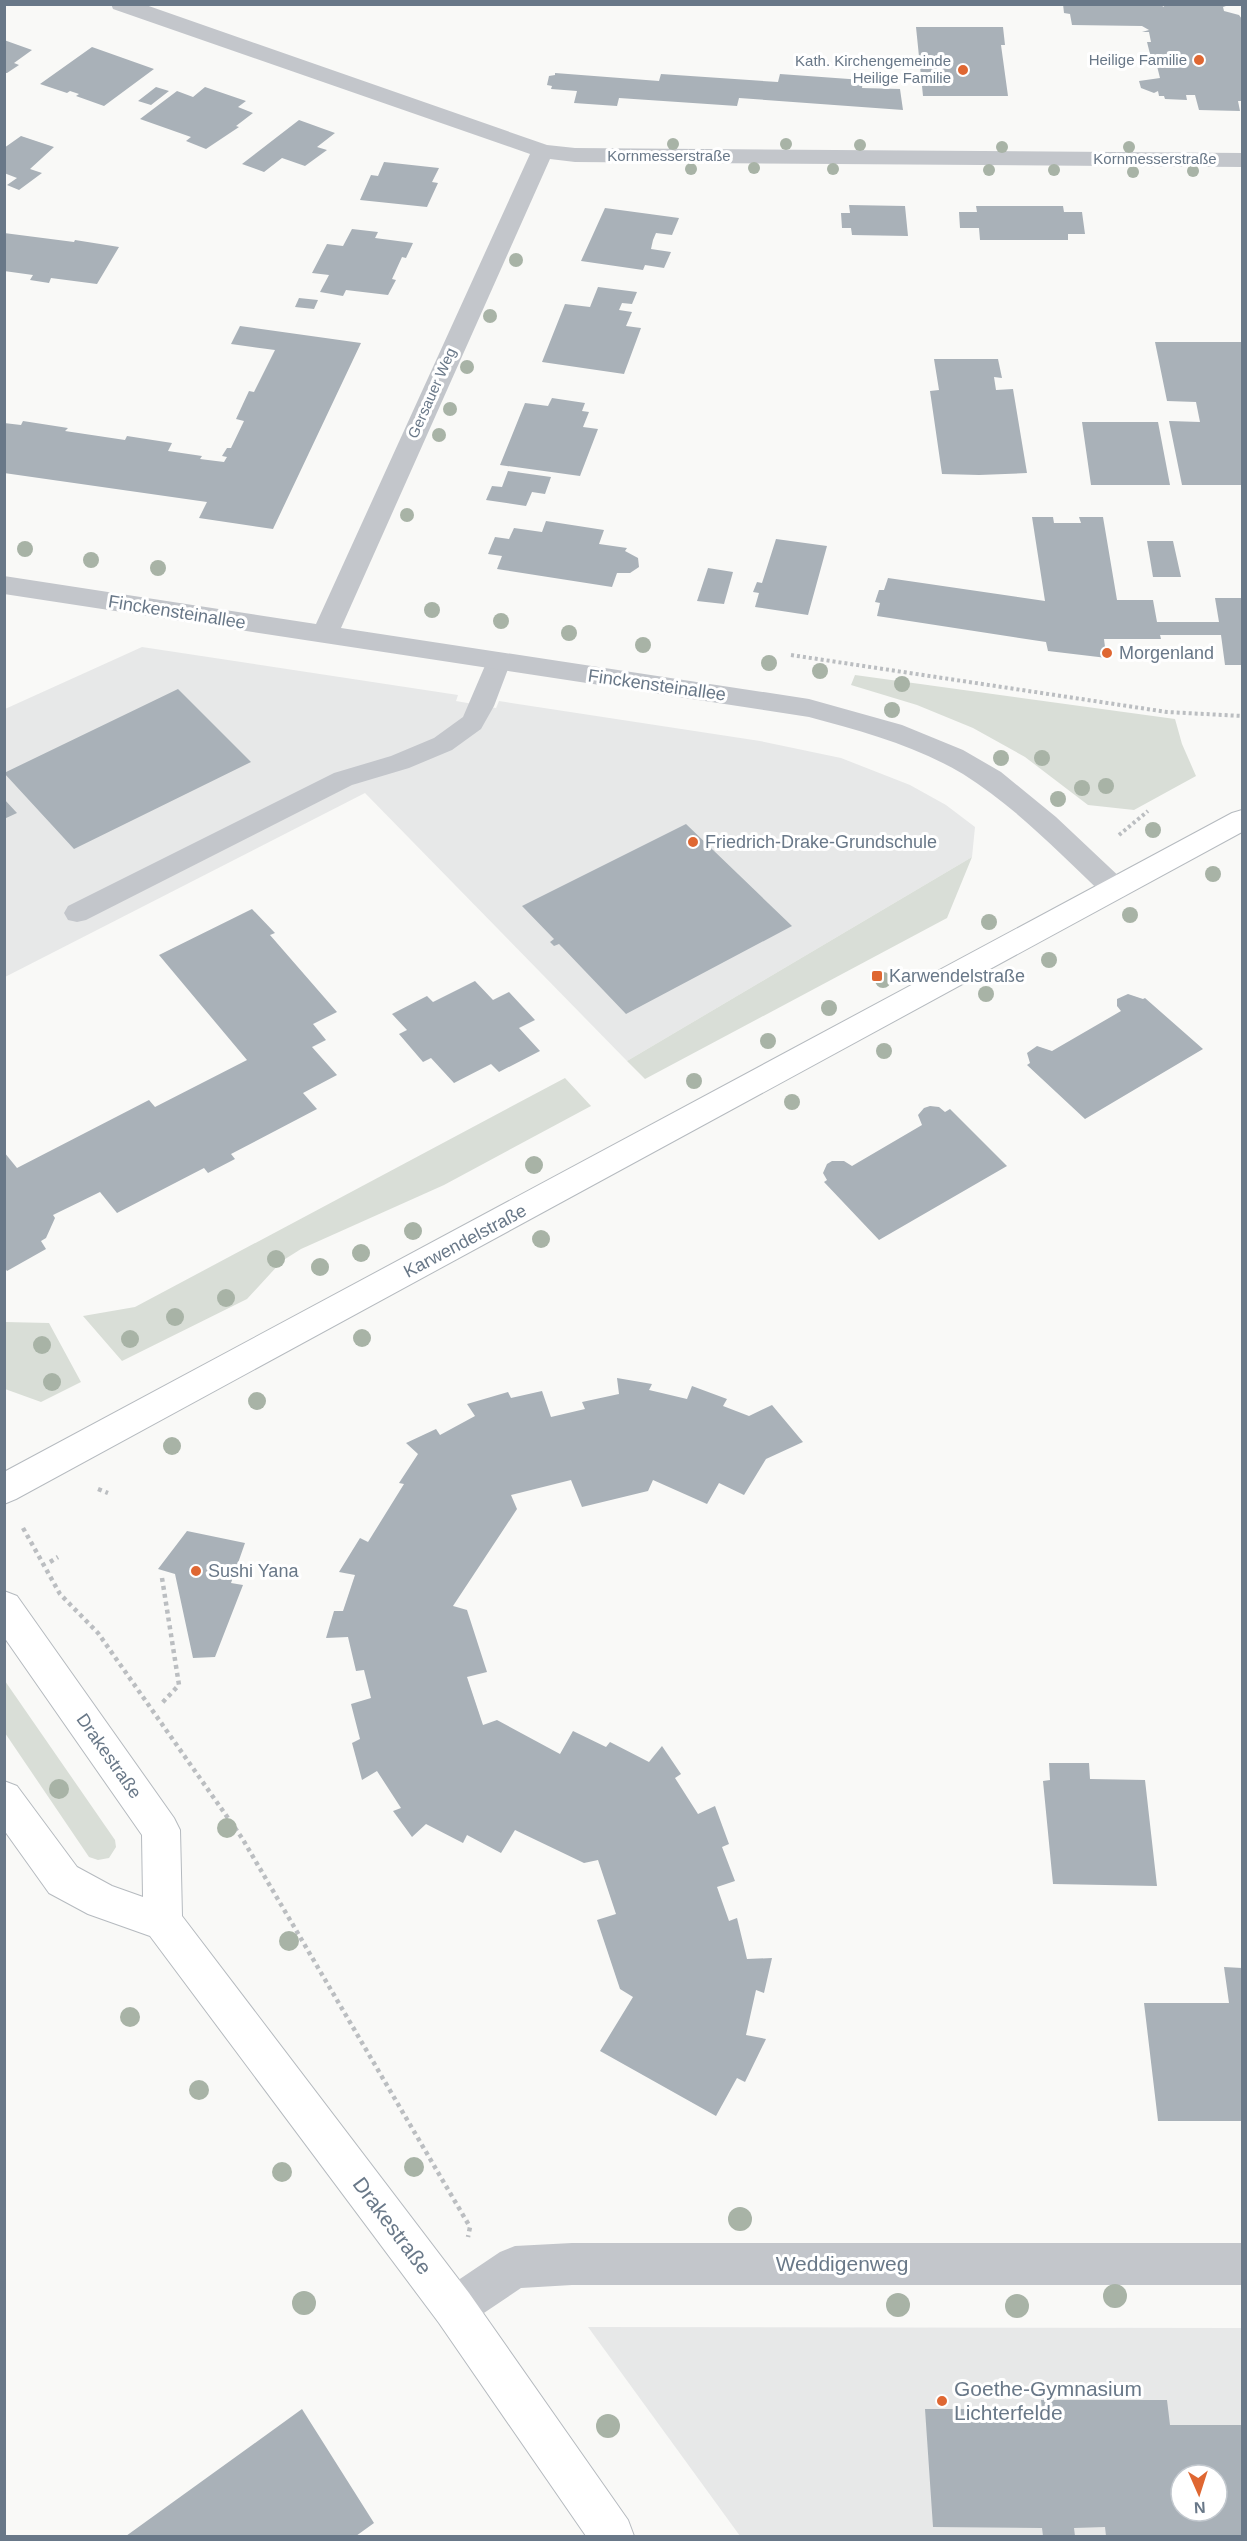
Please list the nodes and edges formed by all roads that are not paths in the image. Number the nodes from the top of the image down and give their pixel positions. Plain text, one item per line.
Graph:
1 (121, 4) edge
2 (543, 151) junction
3 (1242, 160) edge
4 (4, 585) edge
5 (324, 636) junction
6 (499, 662) junction
7 (1242, 820) edge
8 (1115, 889) junction
9 (77, 913) dead end
10 (4, 1489) edge
11 (4, 1607) edge
12 (4, 1798) edge
13 (164, 1922) junction
14 (1242, 2264) edge
15 (454, 2308) junction
16 (612, 2536) edge

1 - 2 street, Kornmesserstraße
2 - 3 street, Kornmesserstraße
2 - 5 street, Gersauer Weg
4 - 5 street, Finckensteinallee
5 - 6 street, Finckensteinallee
6 - 8 street, Finckensteinallee
6 - 9 lane
7 - 8 street
8 - 10 street, Karwendelstraße
11 - 13 street, Drakestraße
12 - 13 street
13 - 15 street, Drakestraße
14 - 15 street, Weddigenweg
15 - 16 street, Drakestraße

